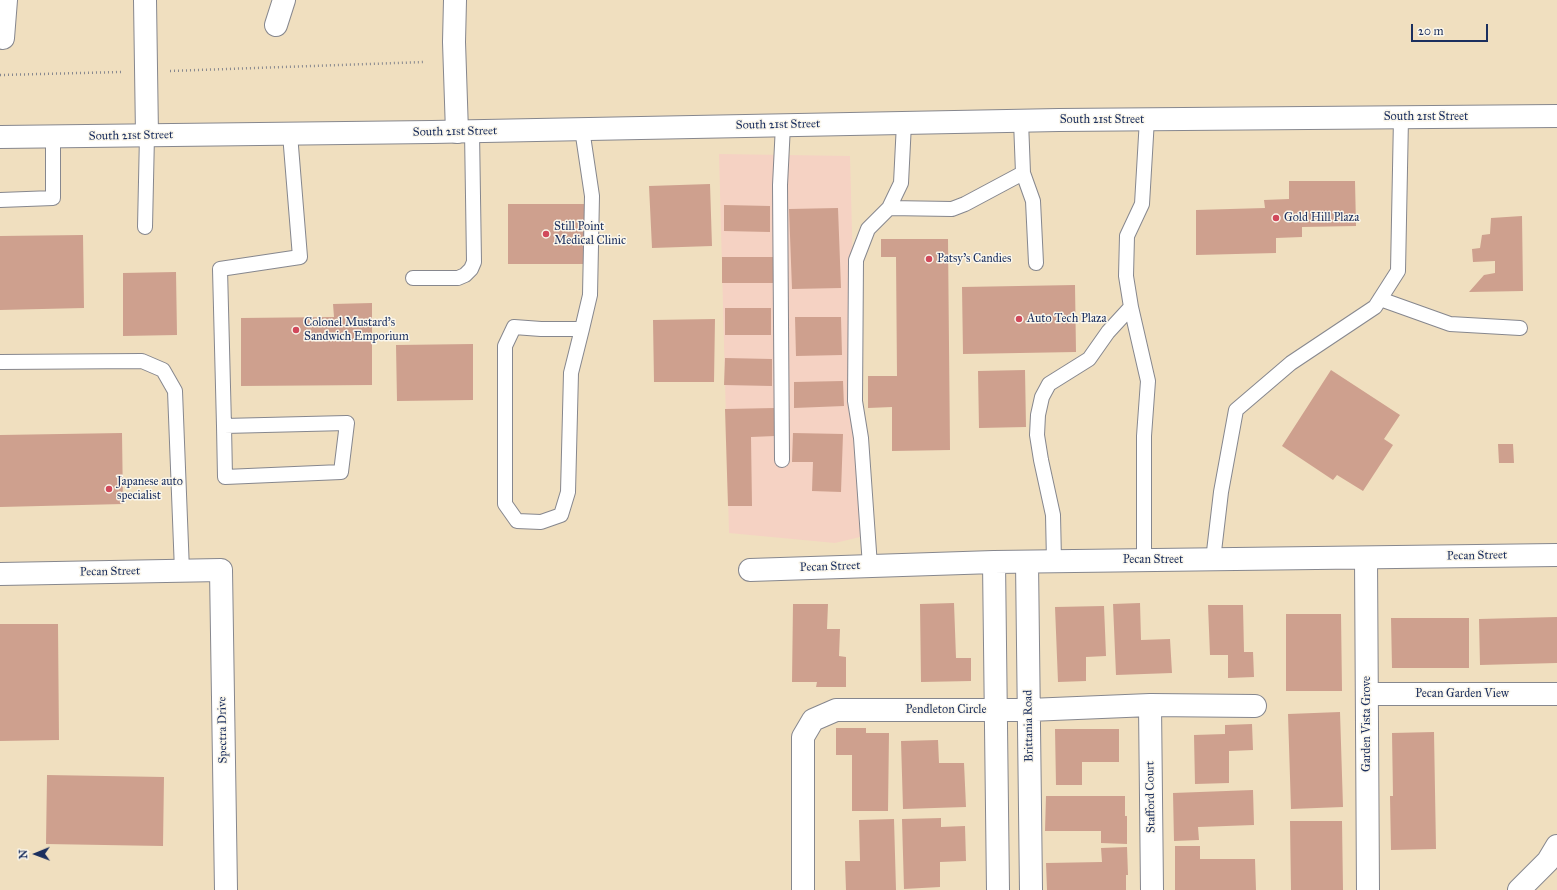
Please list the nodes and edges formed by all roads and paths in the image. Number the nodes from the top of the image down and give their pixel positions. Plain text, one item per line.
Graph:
1 (6, 0) edge
2 (145, 0) edge
3 (284, 0) edge
4 (455, 0) edge
5 (276, 25) dead end
6 (3, 38) dead end
7 (425, 62) dead end
8 (146, 72) junction
9 (0, 75) edge
10 (1557, 116) edge
11 (1401, 118) junction
12 (1147, 119) junction
13 (1021, 120) junction
14 (904, 123) junction
15 (783, 125) junction
16 (582, 129) junction
17 (465, 132) junction
18 (290, 134) junction
19 (53, 136) junction
20 (147, 136) junction
21 (0, 137) edge
22 (1023, 173) junction
23 (0, 200) edge
24 (889, 208) junction
25 (145, 227) dead end
26 (1036, 263) dead end
27 (413, 278) dead end
28 (1380, 299) junction
29 (1131, 307) junction
30 (1520, 328) dead end
31 (582, 329) junction
32 (0, 362) edge
33 (224, 426) junction
34 (782, 460) dead end
35 (1557, 555) edge
36 (1366, 558) junction
37 (1144, 560) junction
38 (1213, 560) junction
39 (1054, 561) junction
40 (994, 562) junction
41 (1027, 562) junction
42 (870, 566) junction
43 (221, 570) joint
44 (750, 570) dead end
45 (182, 571) junction
46 (0, 574) edge
47 (1367, 694) junction
48 (1557, 694) edge
49 (1150, 705) junction
50 (1255, 706) dead end
51 (996, 710) junction
52 (1029, 710) junction
53 (1557, 846) edge
54 (226, 890) edge
55 (803, 890) edge
56 (998, 890) edge
57 (1031, 890) edge
58 (1152, 890) edge
59 (1368, 890) edge
60 (1519, 890) edge

1 - 6 street
2 - 8 street
3 - 5 street
4 - 17 street
7 - 8 path
8 - 9 path
8 - 20 street
10 - 11 street, South 21st Street
11 - 12 street, South 21st Street
11 - 28 lane
12 - 13 street, South 21st Street
12 - 29 lane
13 - 14 street, South 21st Street
13 - 22 lane
14 - 15 street, South 21st Street
14 - 24 lane
15 - 16 street, South 21st Street
15 - 34 lane
16 - 17 street, South 21st Street
16 - 31 lane
17 - 18 street, South 21st Street
17 - 27 lane
18 - 20 street, South 21st Street
18 - 33 lane
19 - 20 street, South 21st Street
19 - 21 street, South 21st Street
19 - 23 lane
20 - 25 lane
22 - 24 lane
22 - 26 lane
24 - 42 lane
28 - 30 lane
28 - 38 lane
29 - 37 lane
29 - 39 lane
31 - 31 lane
32 - 45 lane
33 - 33 lane
35 - 36 street, Pecan Street
36 - 38 street, Pecan Street
36 - 47 street, Garden Vista Grove
37 - 38 street, Pecan Street
37 - 39 street, Pecan Street
39 - 41 street, Pecan Street
40 - 41 street, Pecan Street
40 - 42 street, Pecan Street
40 - 51 street
41 - 52 street, Brittania Road
42 - 44 street, Pecan Street
43 - 45 street, Pecan Street
43 - 54 street, Spectra Drive
45 - 46 street, Pecan Street
47 - 48 street, Pecan Garden View
47 - 59 street, Garden Vista Grove
49 - 50 street, Pendleton Circle
49 - 52 street, Pendleton Circle
49 - 58 street, Stafford Court
51 - 52 street, Pendleton Circle
51 - 55 street, Pendleton Circle
51 - 56 street
52 - 57 street, Brittania Road
53 - 60 street

